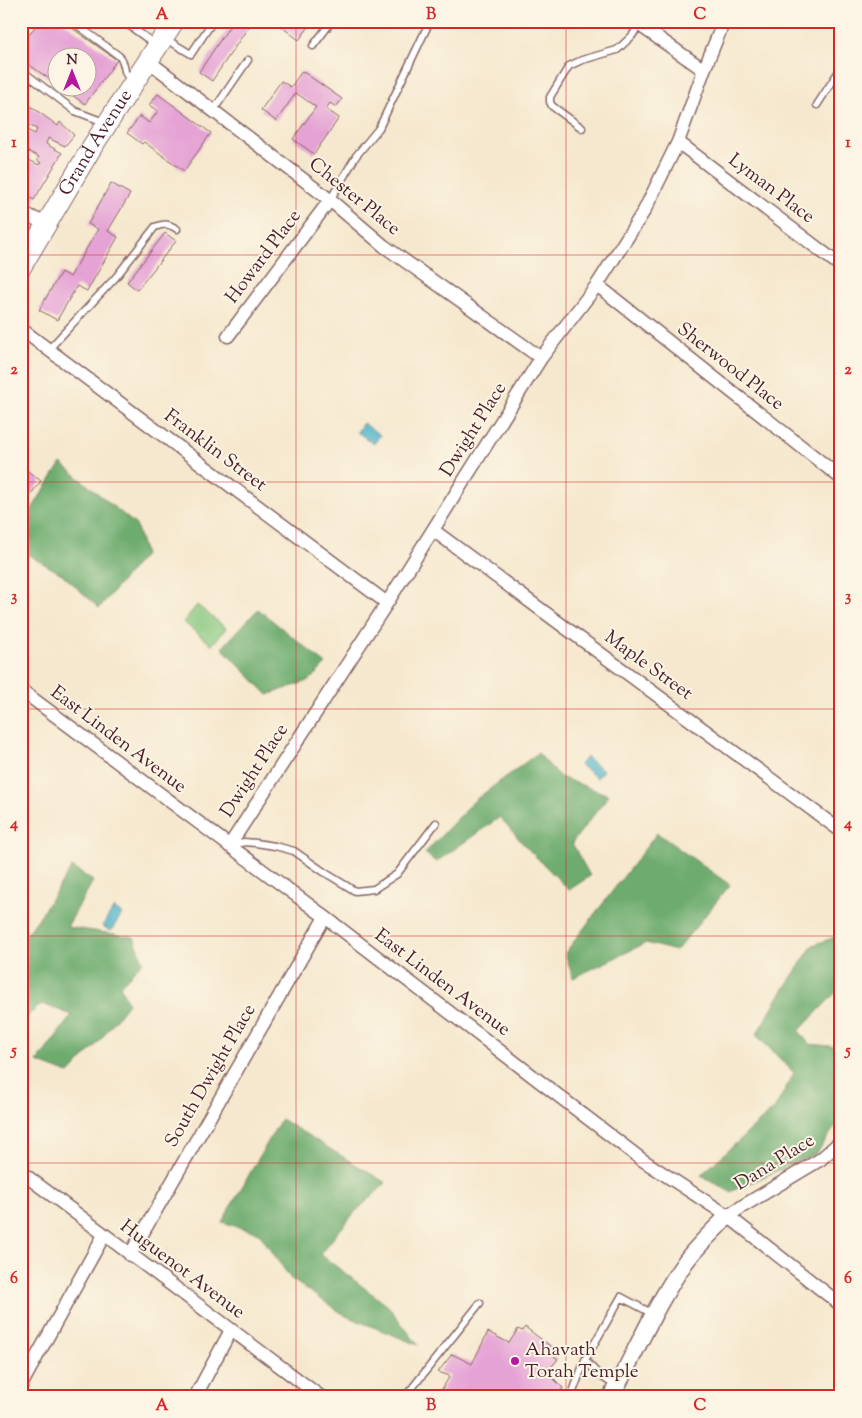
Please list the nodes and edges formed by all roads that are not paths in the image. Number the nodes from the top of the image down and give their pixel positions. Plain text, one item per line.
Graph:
1 (72, 21) edge
2 (123, 21) edge
3 (213, 21) edge
4 (332, 21) edge
5 (430, 21) edge
6 (724, 21) edge
7 (637, 23) edge
8 (163, 35) edge
9 (313, 46) dead end
10 (248, 60) dead end
11 (841, 68) edge
12 (21, 70) edge
13 (704, 70) junction
14 (133, 82) junction
15 (817, 104) dead end
16 (213, 111) junction
17 (107, 123) junction
18 (582, 128) dead end
19 (678, 142) junction
20 (330, 200) junction
21 (21, 212) edge
22 (46, 224) junction
23 (178, 229) dead end
24 (841, 266) edge
25 (21, 267) edge
26 (597, 285) junction
27 (21, 329) edge
28 (228, 336) dead end
29 (49, 349) junction
30 (541, 358) junction
31 (841, 478) edge
32 (433, 530) junction
33 (387, 603) junction
34 (21, 690) edge
35 (436, 823) dead end
36 (841, 831) edge
37 (229, 846) junction
38 (325, 917) junction
39 (841, 1141) edge
40 (21, 1172) edge
41 (728, 1216) junction
42 (104, 1234) junction
43 (130, 1255) junction
44 (480, 1304) dead end
45 (841, 1304) edge
46 (654, 1315) junction
47 (231, 1330) junction
48 (585, 1360) junction
49 (21, 1385) edge
50 (614, 1392) edge
51 (195, 1397) edge
52 (321, 1397) edge
53 (405, 1397) edge
54 (571, 1397) edge

1 - 14 lane
2 - 8 lane
3 - 8 lane
4 - 9 lane
5 - 20 lane
6 - 13 street, Dwight Place
7 - 13 street
7 - 18 lane
8 - 14 main road, Grand Avenue
8 - 16 street, Chester Place
10 - 16 lane
11 - 15 lane
12 - 17 lane
13 - 19 street, Dwight Place
14 - 17 main road, Grand Avenue
16 - 20 street, Chester Place
17 - 22 main road, Grand Avenue
19 - 24 street, Lyman Place
19 - 26 street, Dwight Place
20 - 28 street, Howard Place
20 - 30 street, Chester Place
21 - 22 street
22 - 25 main road, Grand Avenue
23 - 29 lane
26 - 30 street, Dwight Place
26 - 31 street, Sherwood Place
27 - 29 street, Franklin Street
29 - 33 street, Franklin Street
30 - 32 street, Dwight Place
32 - 33 street, Dwight Place
32 - 36 street, Maple Street
33 - 37 street, Dwight Place
34 - 37 street, East Linden Avenue
35 - 37 lane
37 - 38 street, East Linden Avenue
38 - 41 street, East Linden Avenue
38 - 43 street, South Dwight Place
39 - 41 street, Dana Place
40 - 42 street, Huguenot Avenue
41 - 45 street, East Linden Avenue
41 - 46 street
42 - 43 street, Huguenot Avenue
42 - 49 street
43 - 47 street, Huguenot Avenue
44 - 53 lane
46 - 48 lane
46 - 50 street
47 - 51 street
47 - 52 street, Huguenot Avenue
48 - 50 lane
48 - 54 lane

